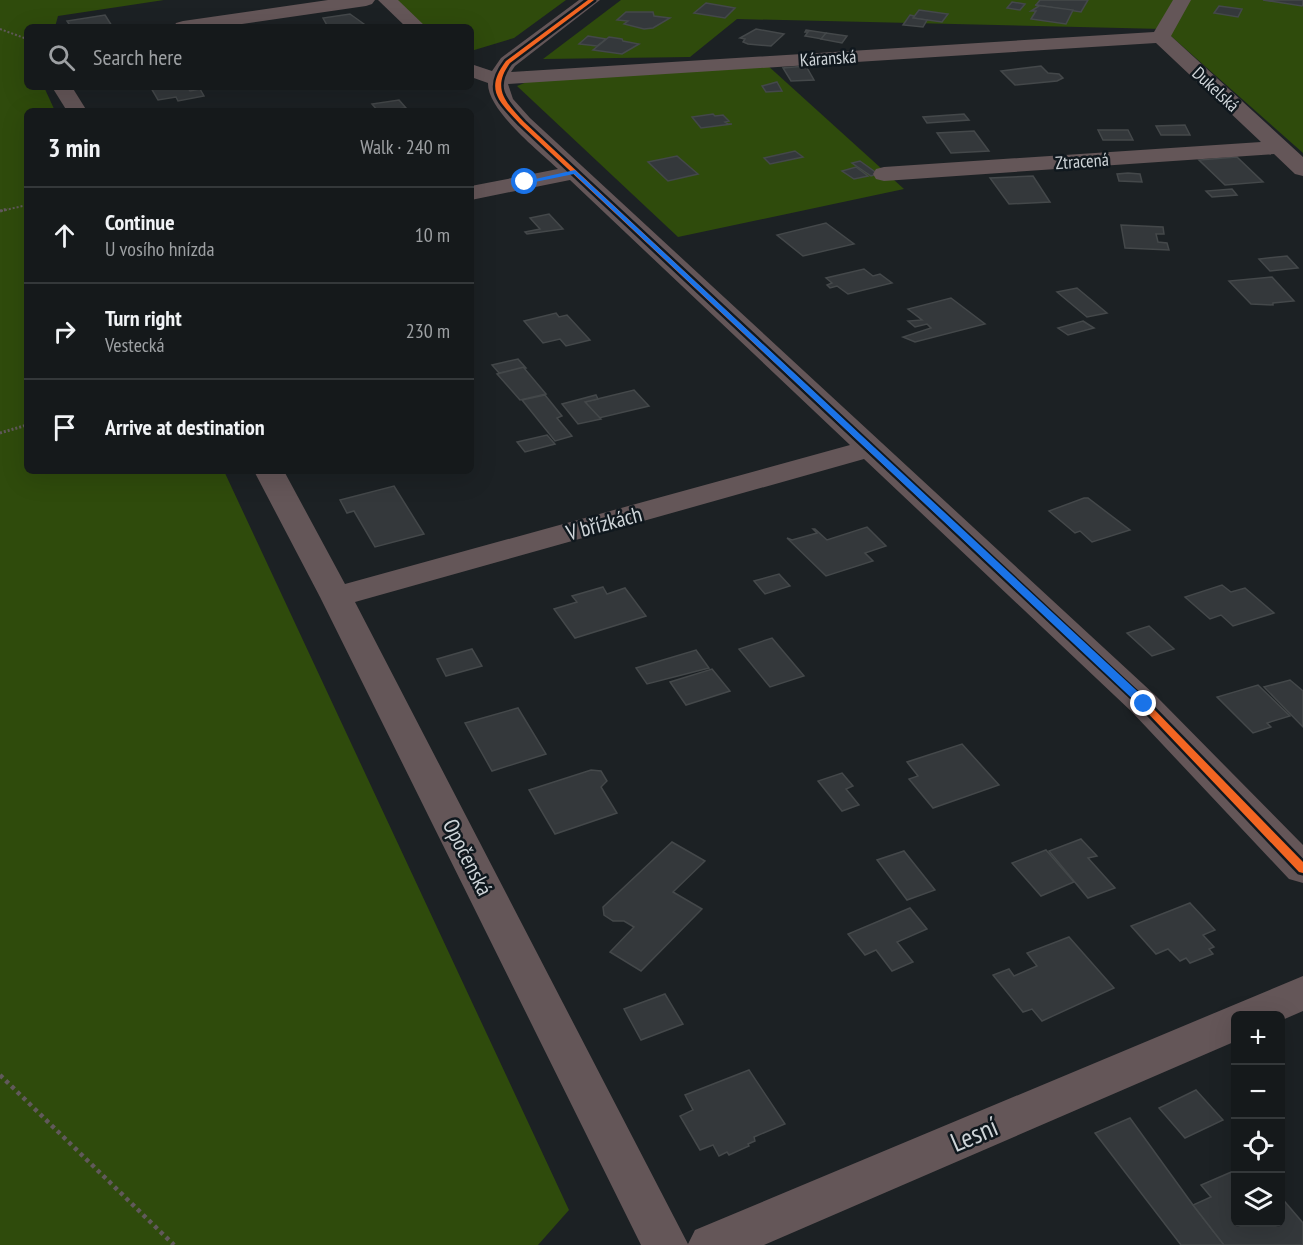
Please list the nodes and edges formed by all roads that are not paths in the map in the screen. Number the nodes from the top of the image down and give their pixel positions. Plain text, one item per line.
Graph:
1 (366, 0) edge
2 (387, 0) edge
3 (591, 0) edge
4 (1182, 0) edge
5 (203, 24) edge
6 (414, 24) edge
7 (1161, 37) junction
8 (483, 74) edge
9 (64, 90) edge
10 (75, 108) edge
11 (1280, 147) junction
12 (1303, 169) edge
13 (575, 172) junction
14 (884, 174) dead end
15 (474, 192) edge
16 (871, 448) junction
17 (271, 474) edge
18 (336, 597) junction
19 (1303, 869) edge
20 (1303, 993) edge
21 (1262, 1011) edge
22 (1231, 1024) edge
23 (665, 1245) edge
24 (712, 1245) edge

1 - 5 street
2 - 6 street
3 - 8 street
4 - 7 street
7 - 8 street, Káranská
7 - 11 street, Dukelská
8 - 13 street
9 - 10 street
11 - 12 street, Dukelská
11 - 14 street, Ztracená
13 - 15 street
13 - 16 street
16 - 18 street, V břízkách
16 - 19 street
17 - 18 street, Opočenská
18 - 23 street, Opočenská
20 - 21 street
22 - 24 street, Lesní

